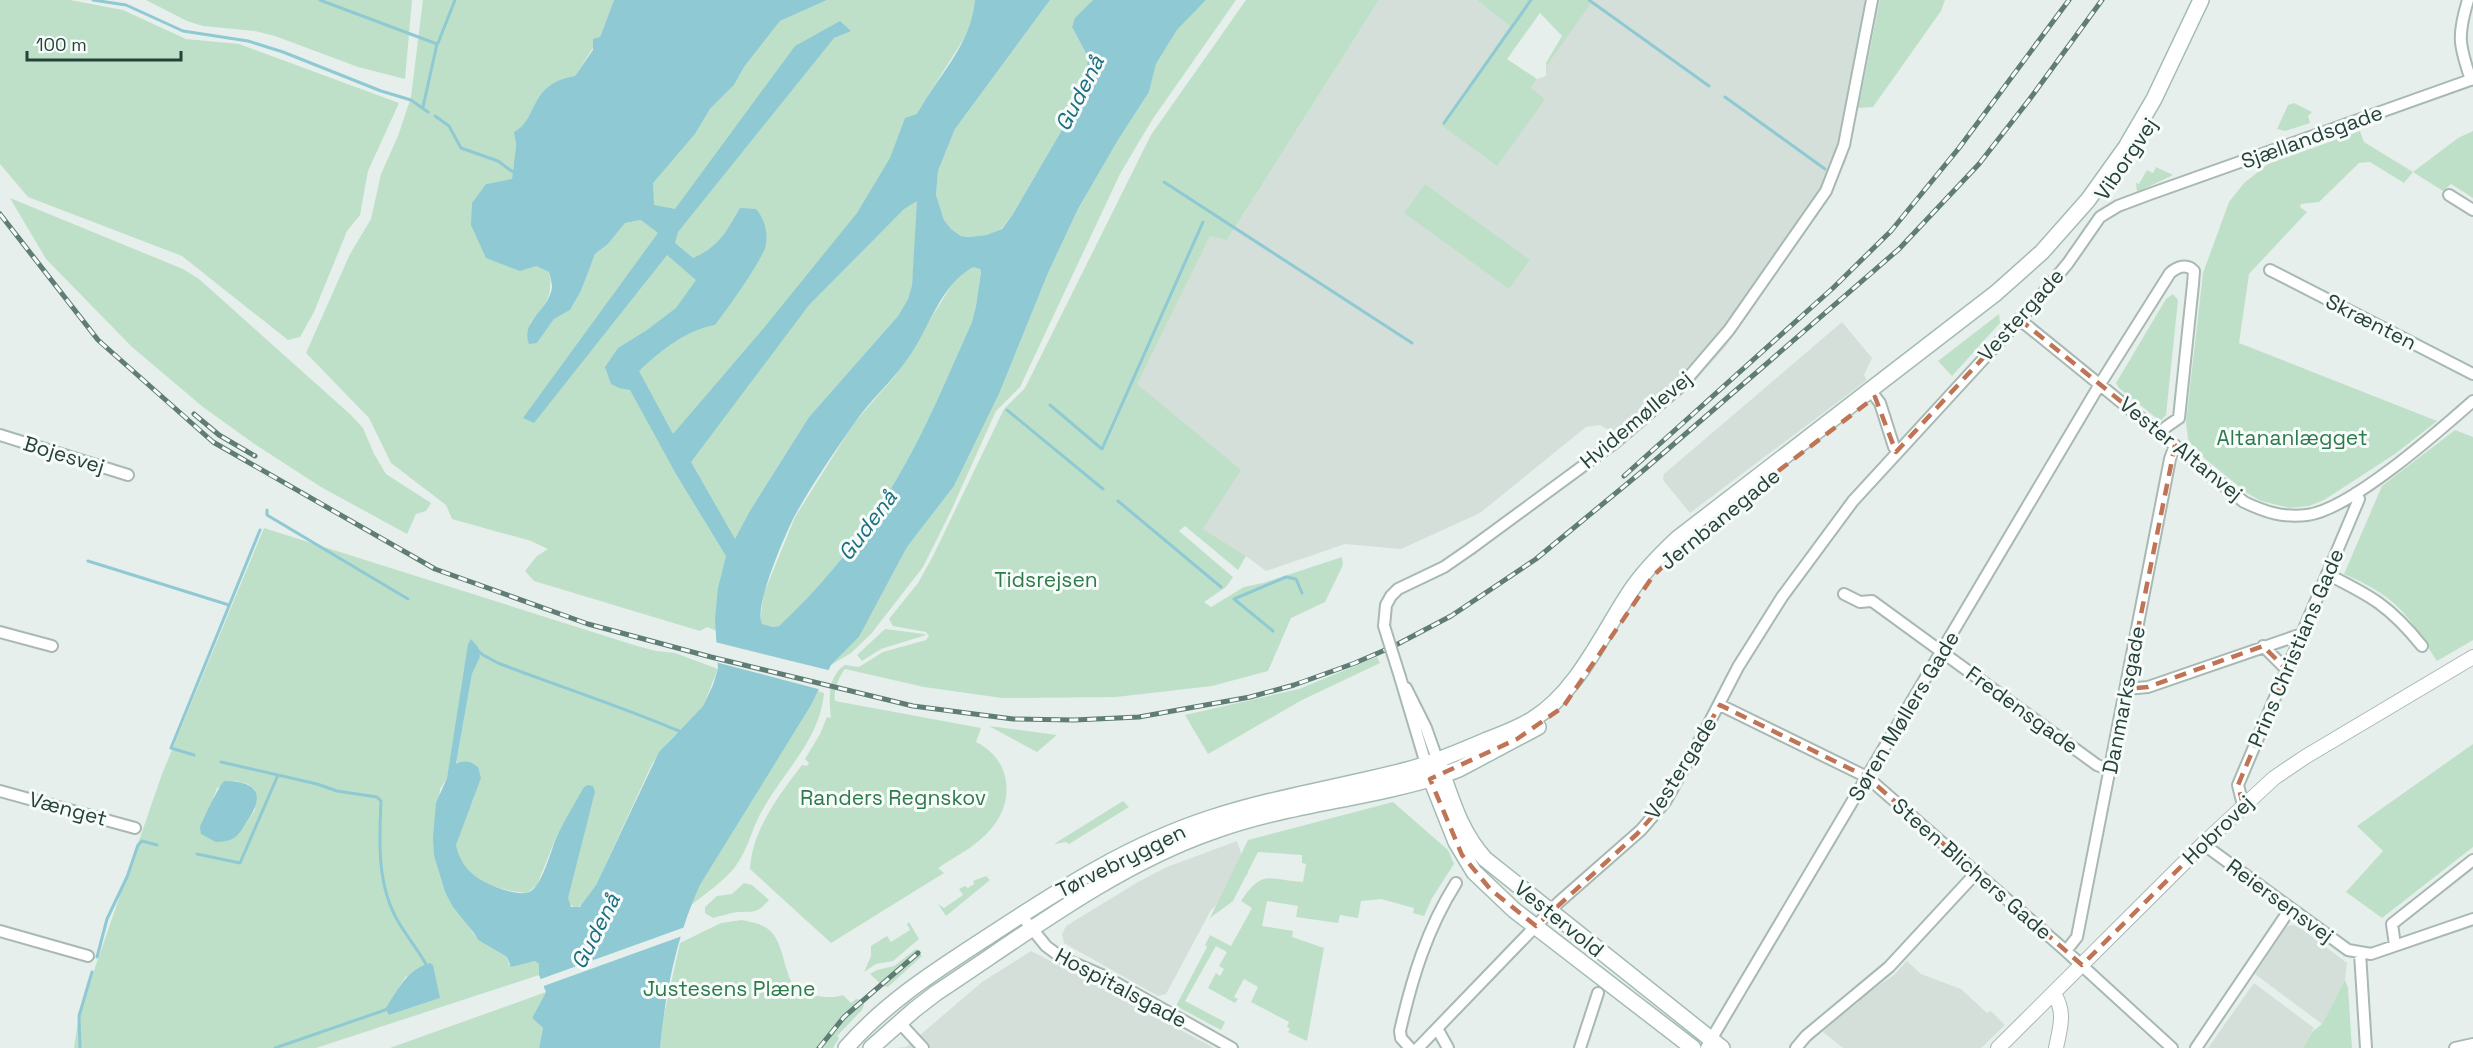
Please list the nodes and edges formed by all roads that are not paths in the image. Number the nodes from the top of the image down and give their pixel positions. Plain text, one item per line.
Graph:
1 (1872, 0) edge
2 (2201, 0) edge
3 (2212, 0) edge
4 (2468, 0) edge
5 (2468, 18) edge
6 (2472, 80) edge
7 (2150, 194) joint
8 (2449, 195) dead end
9 (2473, 210) edge
10 (2270, 270) dead end
11 (2002, 295) junction
12 (2019, 319) junction
13 (2473, 374) edge
14 (2100, 384) junction
15 (1873, 394) junction
16 (2473, 401) edge
17 (2160, 434) junction
18 (0, 435) edge
19 (2175, 446) junction
20 (1898, 450) junction
21 (128, 475) dead end
22 (2356, 493) junction
23 (2327, 574) junction
24 (1844, 594) dead end
25 (0, 632) edge
26 (2302, 634) junction
27 (52, 646) dead end
28 (2263, 646) junction
29 (2421, 646) dead end
30 (1943, 653) junction
31 (2473, 657) edge
32 (2287, 670) junction
33 (2126, 689) junction
34 (1719, 705) junction
35 (1432, 761) junction
36 (2110, 770) junction
37 (1436, 777) junction
38 (1867, 777) junction
39 (0, 790) edge
40 (2243, 805) junction
41 (135, 828) dead end
42 (2203, 843) junction
43 (2473, 860) edge
44 (1976, 873) junction
45 (1456, 883) dead end
46 (2290, 909) junction
47 (1549, 912) junction
48 (1021, 915) junction
49 (2473, 919) edge
50 (1536, 926) junction
51 (1033, 930) junction
52 (0, 931) edge
53 (2395, 945) junction
54 (2067, 951) junction
55 (2360, 953) junction
56 (88, 956) dead end
57 (2082, 965) junction
58 (1599, 993) dead end
59 (2054, 994) junction
60 (899, 1022) junction
61 (1438, 1030) junction
62 (2473, 1044) edge
63 (1713, 1045) edge
64 (846, 1048) edge
65 (871, 1048) edge
66 (923, 1048) edge
67 (1232, 1048) edge
68 (1410, 1048) edge
69 (1418, 1048) edge
70 (1448, 1048) edge
71 (1580, 1048) edge
72 (1694, 1048) edge
73 (1796, 1048) edge
74 (1998, 1048) edge
75 (2056, 1048) edge
76 (2172, 1048) edge
77 (2196, 1048) edge
78 (2366, 1048) edge
79 (2455, 1048) edge

1 - 35 street, Hvidemøllevej, bridge
2 - 11 main road, Viborgvej
3 - 11 main road, Viborgvej
4 - 5 street
5 - 6 street
6 - 7 street, Sjællandsgade
7 - 12 street, Vestergade
8 - 9 street
10 - 13 street, Skrænten
11 - 15 main road, Jernbanegade
12 - 14 street, Vester Altanvej
12 - 20 street, Vestergade
14 - 17 street, Vester Altanvej
14 - 17 street, Søren Møllers Gade
14 - 30 street, Søren Møllers Gade
15 - 20 street
15 - 35 main road, Jernbanegade
15 - 37 main road, Jernbanegade
16 - 22 street, Vester Altanvej
17 - 19 street, Vester Altanvej
18 - 21 street, Bojesvej
19 - 22 street, Vester Altanvej
19 - 33 street, Danmarksgade
20 - 34 street, Vestergade
22 - 23 street, Prins Christians Gade
23 - 26 street, Prins Christians Gade
23 - 29 street
24 - 30 street, Fredensgade
25 - 27 street
26 - 28 street
26 - 32 street, Prins Christians Gade
28 - 32 street
28 - 33 street
30 - 36 street, Fredensgade
30 - 38 street, Søren Møllers Gade
31 - 40 street, Hobrovej
32 - 40 street, Prins Christians Gade
33 - 36 street, Danmarksgade
34 - 38 street, Steen Blichers Gade
34 - 47 street, Vestergade
35 - 37 main road, Vestervold
35 - 48 main road, Tørvebryggen
36 - 54 street, Danmarksgade
37 - 47 main road, Vestervold
37 - 50 main road, Vestervold
37 - 51 main road, Tørvebryggen
38 - 44 street, Steen Blichers Gade
38 - 63 street, Søren Møllers Gade
39 - 41 street, Vænget
40 - 42 street, Hobrovej
42 - 46 street, Reiersensvej
42 - 57 street, Hobrovej
43 - 53 street
44 - 54 street, Steen Blichers Gade
44 - 73 street
45 - 68 street
46 - 55 street, Reiersensvej
46 - 77 street
47 - 50 street, Vestergade
47 - 63 main road, Vestervold
48 - 51 street, Hospitalsgade
48 - 64 main road, Tørvebryggen
49 - 53 street
50 - 61 street, Vestergade
50 - 72 main road, Vestervold
51 - 60 main road, Tørvebryggen
51 - 67 street, Hospitalsgade
52 - 56 street
53 - 55 street
54 - 57 street, Steen Blichers Gade
55 - 78 street
57 - 59 street, Hobrovej
57 - 76 street, Steen Blichers Gade
58 - 71 street
59 - 74 street, Hobrovej
59 - 75 street
60 - 65 main road, Tørvebryggen
60 - 66 street
61 - 69 street, Vestergade
61 - 70 street
62 - 79 street

